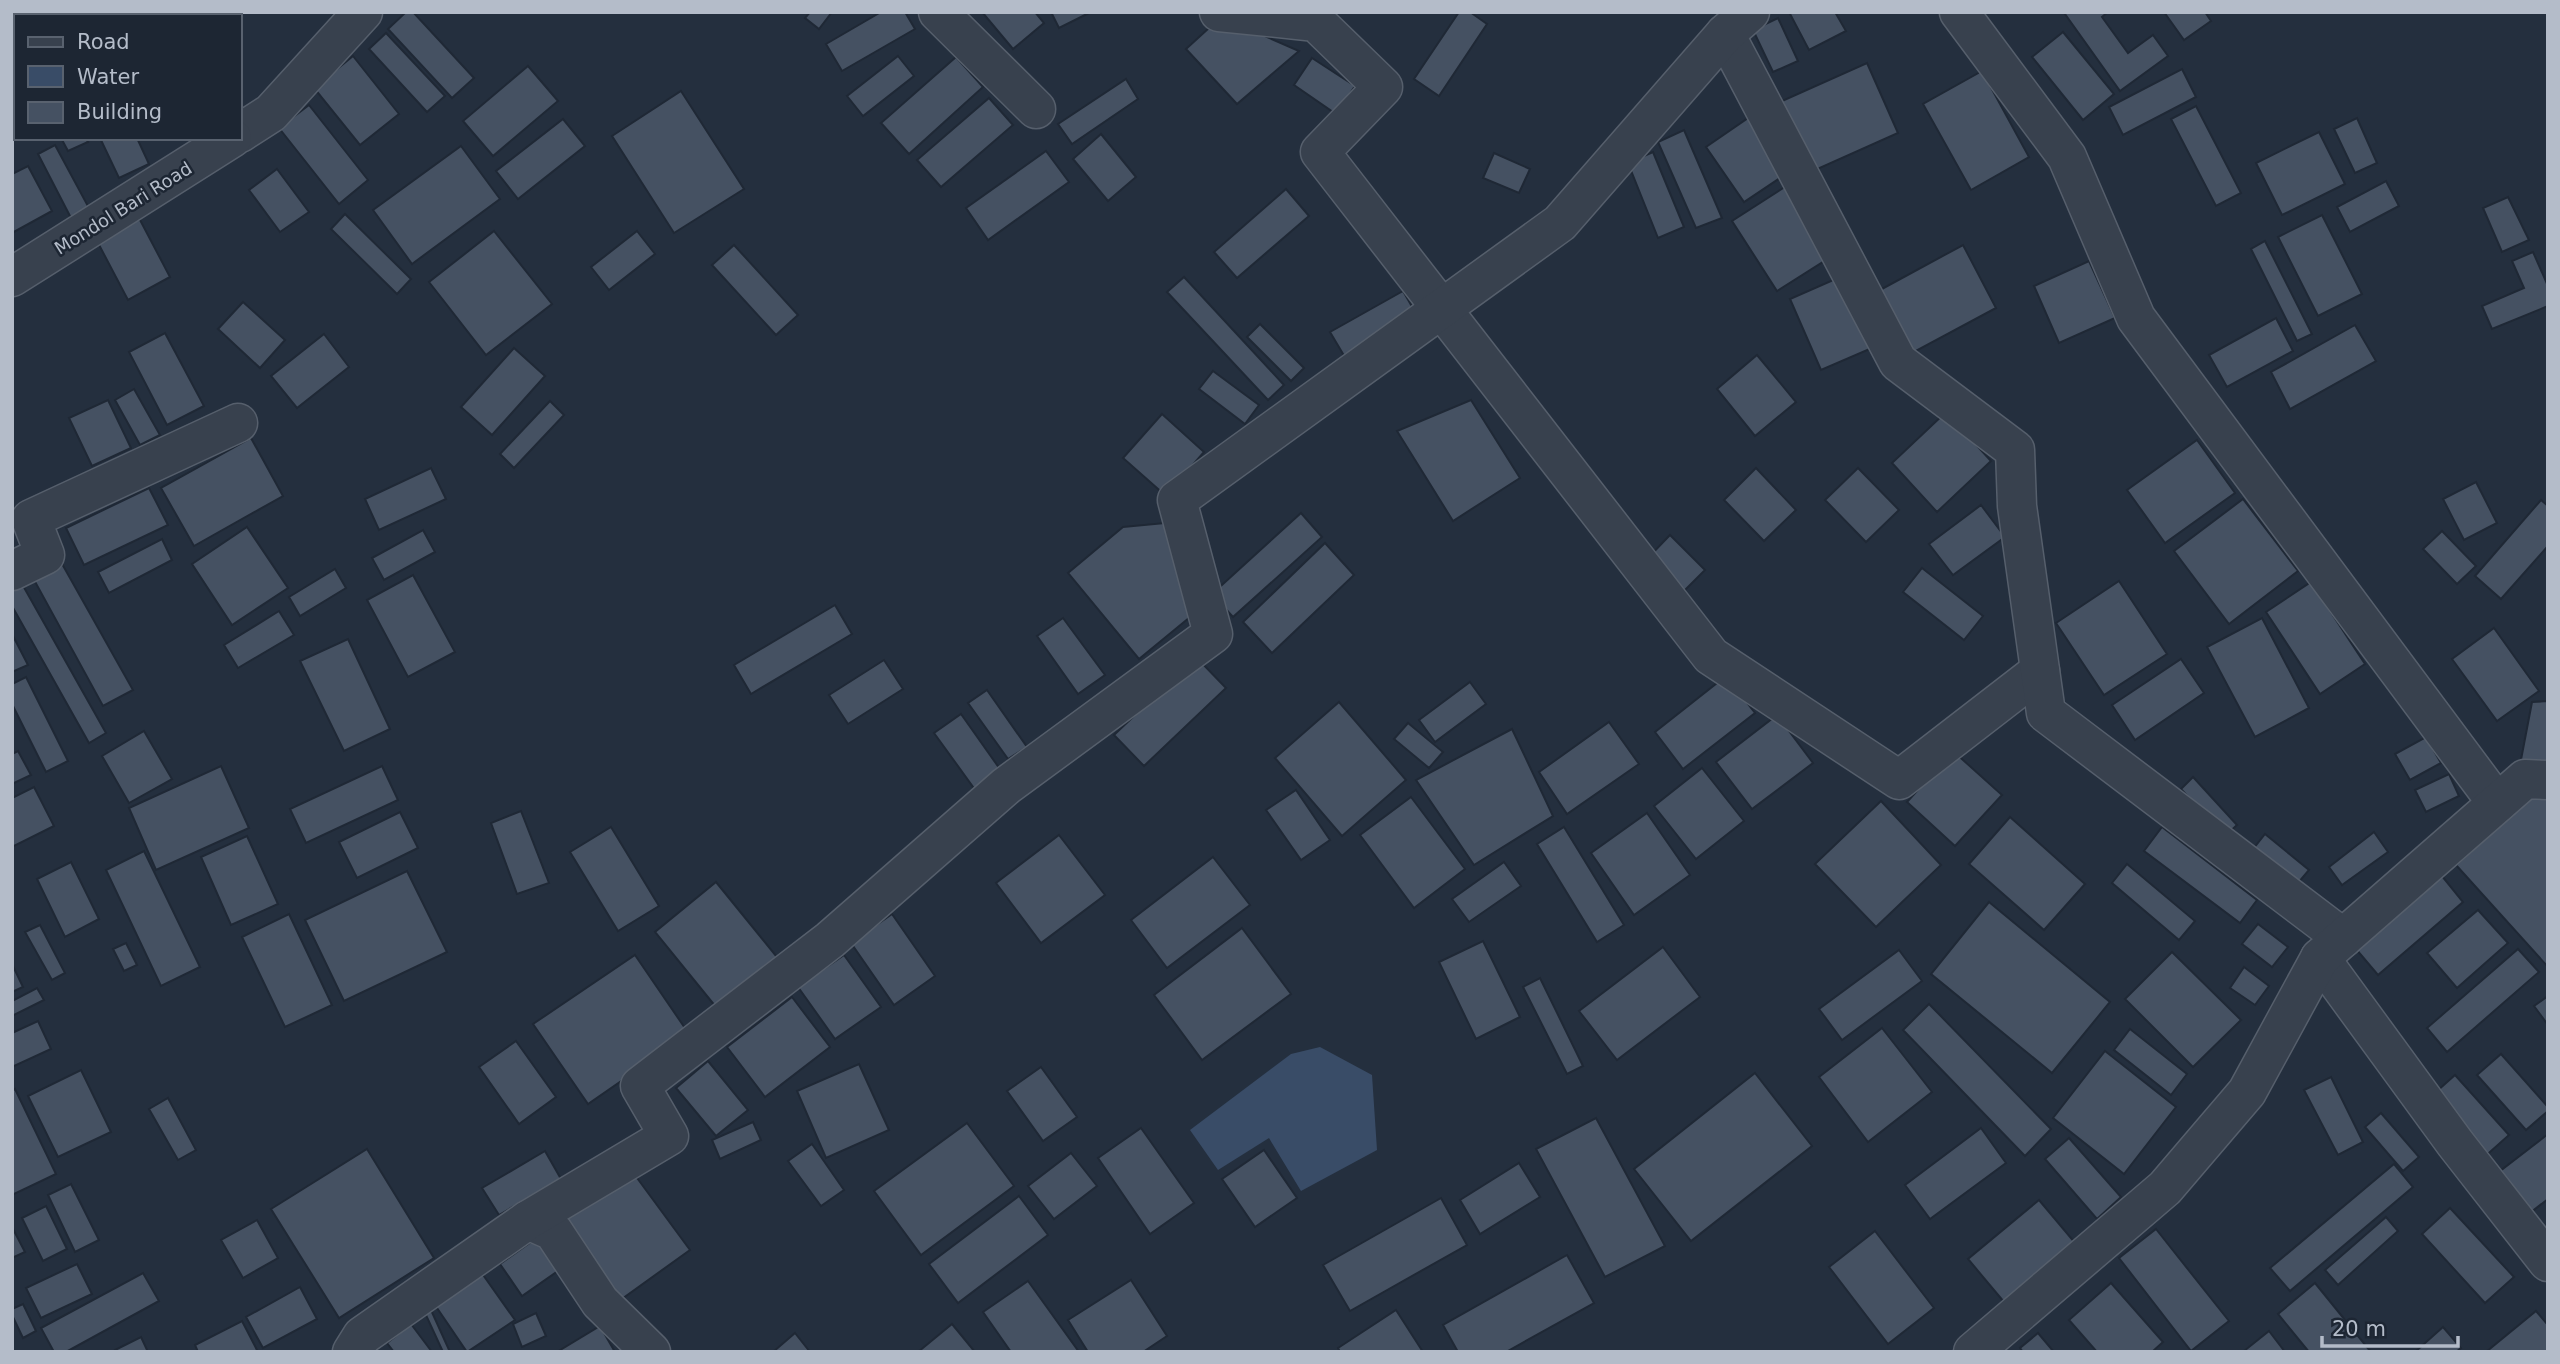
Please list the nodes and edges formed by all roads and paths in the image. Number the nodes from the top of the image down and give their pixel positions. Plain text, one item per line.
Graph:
1 (363, 12) edge
2 (938, 12) edge
3 (1219, 12) edge
4 (1959, 12) edge
5 (1738, 23) edge
6 (1036, 109) dead end
7 (242, 133) edge
8 (229, 140) edge
9 (12, 277) edge
10 (1441, 309) junction
11 (238, 423) dead end
12 (12, 571) edge
13 (2040, 671) junction
14 (2548, 780) edge
15 (2497, 803) junction
16 (2332, 948) junction
17 (528, 1220) junction
18 (2548, 1262) edge
19 (352, 1352) edge
20 (651, 1352) edge
21 (1973, 1352) edge

1 - 7 street
2 - 6 street
3 - 10 street
4 - 15 street
5 - 10 street
5 - 13 street
8 - 9 street, Mondol Bari Road
10 - 13 street
10 - 17 street
11 - 12 street
13 - 16 street
14 - 15 street
15 - 16 street
16 - 18 street
16 - 21 street
17 - 19 street
17 - 20 street

